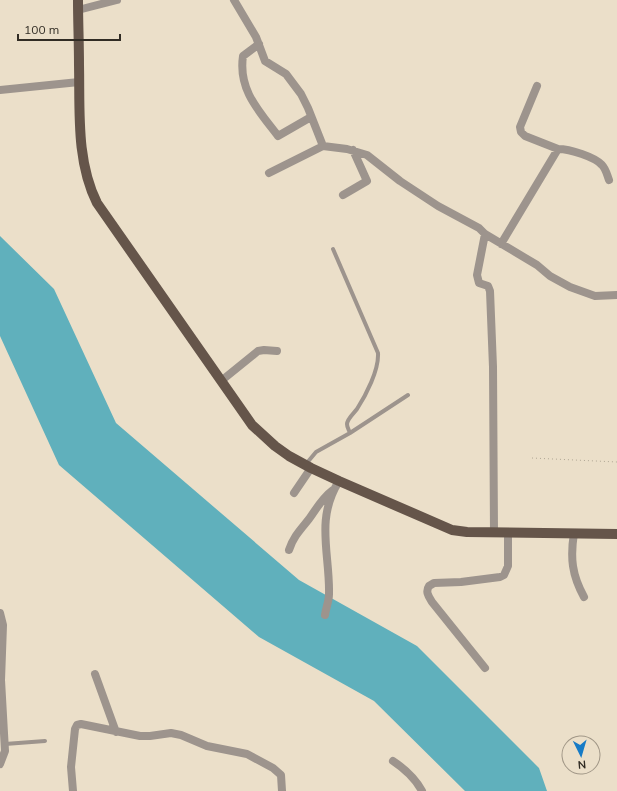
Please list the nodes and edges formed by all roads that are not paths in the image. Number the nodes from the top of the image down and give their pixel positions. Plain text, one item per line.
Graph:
1 (117, 0) edge
2 (234, 0) edge
3 (78, 5) edge
4 (259, 44) junction
5 (79, 82) junction
6 (537, 86) dead end
7 (0, 90) edge
8 (311, 117) junction
9 (322, 146) junction
10 (558, 149) junction
11 (354, 150) junction
12 (269, 173) dead end
13 (608, 180) dead end
14 (343, 195) dead end
15 (485, 234) junction
16 (501, 244) junction
17 (333, 249) dead end
18 (617, 296) edge
19 (278, 351) dead end
20 (220, 381) junction
21 (408, 395) dead end
22 (350, 433) junction
23 (308, 466) junction
24 (336, 486) junction
25 (294, 493) dead end
26 (494, 533) junction
27 (508, 533) junction
28 (574, 533) junction
29 (617, 534) edge
30 (289, 550) dead end
31 (584, 597) dead end
32 (0, 613) edge
33 (325, 615) dead end
34 (485, 668) dead end
35 (95, 674) dead end
36 (116, 732) junction
37 (44, 741) dead end
38 (5, 744) junction
39 (393, 761) dead end
40 (0, 764) edge
41 (72, 791) edge
42 (282, 791) edge
43 (422, 791) edge

1 - 3 street
2 - 4 street
3 - 5 main road
4 - 8 street
4 - 8 street
5 - 7 street
5 - 20 main road
6 - 10 street
8 - 9 street
9 - 11 street
9 - 12 street
10 - 13 street
10 - 16 street
11 - 14 street
11 - 15 street
15 - 16 street
15 - 26 street
16 - 18 street
17 - 22 lane
19 - 20 street
20 - 23 main road
21 - 22 lane
22 - 23 lane
23 - 24 main road
23 - 25 street
24 - 26 main road
24 - 30 street
24 - 33 street
26 - 27 main road
27 - 28 main road
27 - 34 street
28 - 29 main road
28 - 31 street
32 - 38 street
35 - 36 street
36 - 41 street
36 - 42 street
37 - 38 lane
38 - 40 street
39 - 43 street

